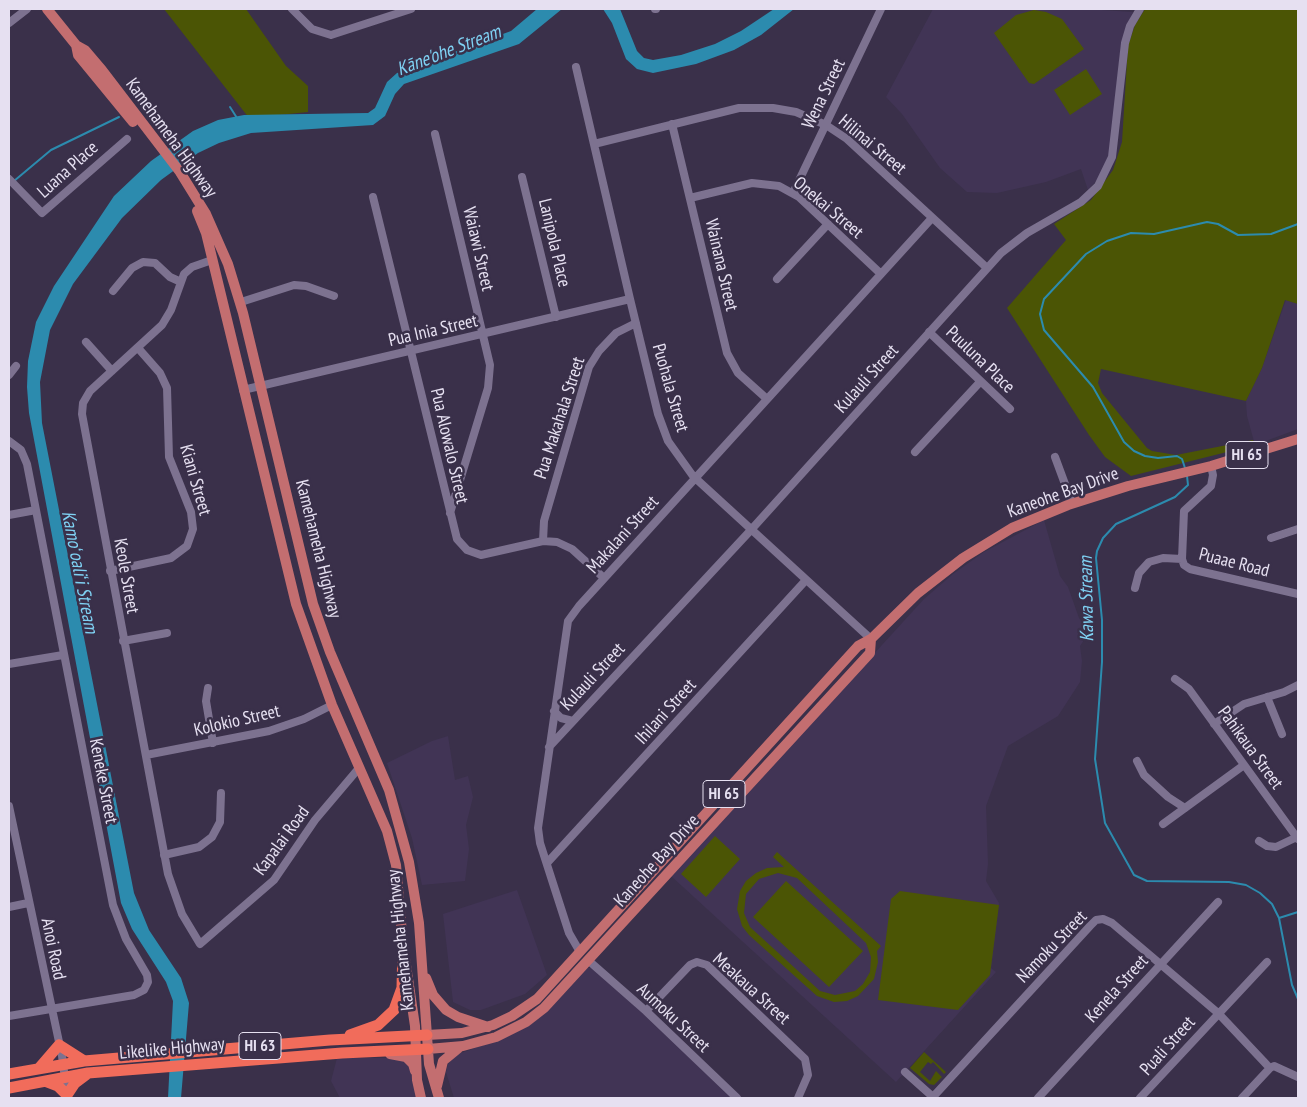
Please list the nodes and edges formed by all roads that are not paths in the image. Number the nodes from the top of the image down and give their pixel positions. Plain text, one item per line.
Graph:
1 (27, 9) edge
2 (47, 9) edge
3 (292, 9) edge
4 (411, 9) edge
5 (1140, 9) edge
6 (879, 10) edge
7 (9, 23) edge
8 (576, 66) dead end
9 (672, 124) junction
10 (826, 125) junction
11 (435, 134) dead end
12 (127, 140) dead end
13 (594, 144) junction
14 (177, 173) junction
15 (522, 177) dead end
16 (11, 182) edge
17 (793, 193) junction
18 (373, 197) dead end
19 (690, 198) junction
20 (932, 218) junction
21 (828, 224) junction
22 (226, 258) junction
23 (212, 260) junction
24 (987, 268) junction
25 (881, 274) junction
26 (777, 279) dead end
27 (181, 282) junction
28 (112, 291) dead end
29 (334, 296) dead end
30 (630, 299) junction
31 (240, 302) junction
32 (556, 317) junction
33 (636, 323) junction
34 (929, 332) junction
35 (483, 334) junction
36 (86, 342) dead end
37 (138, 348) junction
38 (412, 351) junction
39 (16, 366) dead end
40 (112, 371) junction
41 (9, 375) edge
42 (980, 382) junction
43 (261, 387) junction
44 (244, 390) junction
45 (767, 399) junction
46 (1010, 409) dead end
47 (1298, 439) edge
48 (9, 440) edge
49 (915, 452) dead end
50 (1055, 458) dead end
51 (1211, 466) junction
52 (695, 478) junction
53 (1072, 504) junction
54 (36, 510) junction
55 (9, 515) edge
56 (450, 515) junction
57 (751, 529) junction
58 (1298, 529) edge
59 (1271, 538) dead end
60 (543, 541) junction
61 (1182, 559) junction
62 (110, 571) junction
63 (604, 578) junction
64 (806, 580) junction
65 (1135, 588) dead end
66 (1298, 594) edge
67 (312, 599) junction
68 (295, 600) junction
69 (167, 633) dead end
70 (871, 640) junction
71 (123, 641) junction
72 (63, 655) junction
73 (9, 664) edge
74 (1175, 679) dead end
75 (1298, 685) edge
76 (208, 688) dead end
77 (1267, 697) junction
78 (807, 703) junction
79 (332, 705) junction
80 (554, 711) junction
81 (816, 711) junction
82 (574, 721) junction
83 (1214, 724) junction
84 (1282, 734) dead end
85 (213, 742) junction
86 (549, 747) junction
87 (146, 755) junction
88 (376, 760) junction
89 (1137, 761) dead end
90 (1244, 765) junction
91 (359, 768) junction
92 (221, 793) dead end
93 (9, 806) edge
94 (1185, 808) junction
95 (1163, 824) dead end
96 (1297, 838) edge
97 (1259, 841) dead end
98 (164, 855) junction
99 (547, 863) junction
100 (1218, 902) dead end
101 (28, 903) junction
102 (9, 907) edge
103 (419, 923) junction
104 (401, 925) junction
105 (200, 944) joint
106 (404, 945) junction
107 (580, 952) junction
108 (589, 960) junction
109 (1267, 962) dead end
110 (1160, 964) junction
111 (422, 971) junction
112 (50, 1008) junction
113 (646, 1011) junction
114 (1218, 1013) junction
115 (9, 1016) edge
116 (488, 1027) junction
117 (422, 1036) junction
118 (333, 1040) junction
119 (59, 1045) junction
120 (463, 1046) junction
121 (416, 1049) junction
122 (428, 1049) junction
123 (374, 1053) junction
124 (84, 1061) junction
125 (63, 1063) junction
126 (40, 1067) junction
127 (1270, 1068) junction
128 (905, 1072) dead end
129 (88, 1073) junction
130 (9, 1074) edge
131 (64, 1076) junction
132 (1298, 1077) edge
133 (44, 1080) junction
134 (417, 1080) junction
135 (9, 1088) edge
136 (438, 1094) edge
137 (67, 1097) edge
138 (421, 1098) edge
139 (737, 1098) edge
140 (798, 1098) edge
141 (932, 1098) edge
142 (1038, 1098) edge
143 (1140, 1098) edge
144 (1242, 1098) edge

1 - 7 street
2 - 14 main road, Kamehameha Highway
3 - 4 street
5 - 24 street, Kulauli Street
6 - 10 street, Wena Street
8 - 13 street, Puohala Street
9 - 10 street, Hilinai Street
9 - 13 street, Hilinai Street
9 - 19 street, Wainana Street
10 - 17 street, Wena Street
10 - 20 street, Hilinai Street
11 - 35 street, Waiawi Street
12 - 16 street, Luana Place
13 - 30 street, Puohala Street
14 - 22 main road, Kamehameha Highway
14 - 23 main road, Kamehameha Highway
15 - 32 street, Lanipola Place
17 - 19 street, Onekai Street
17 - 21 street, Onekai Street
18 - 38 street, Pua Alowalo Street
19 - 45 street, Wainana Street
20 - 24 street, Hilinai Street
20 - 25 street, Makalani Street
21 - 25 street, Onekai Street
21 - 26 street
22 - 23 main road
22 - 31 main road, Kamehameha Highway
23 - 27 street, Keole Street
23 - 44 main road, Kamehameha Highway
24 - 34 street, Kulauli Street
25 - 45 street, Makalani Street
27 - 28 street
27 - 37 street, Keole Street
29 - 31 street
30 - 32 street, Pua Inia Street
30 - 33 street, Puohala Street
31 - 43 main road, Kamehameha Highway
32 - 35 street, Pua Inia Street
33 - 52 street, Puohala Street
33 - 60 street, Pua Makahala Street
34 - 42 street, Puuluna Place
34 - 57 street, Kulauli Street
35 - 38 street, Pua Inia Street
35 - 56 street, Waiawi Street
36 - 40 street
37 - 40 street, Keole Street
37 - 62 street, Kiani Street
38 - 43 street, Pua Inia Street
38 - 56 street, Pua Alowalo Street
39 - 41 street
40 - 62 street, Keole Street
42 - 46 street, Puuluna Place
42 - 49 street
43 - 44 street, Pua Inia Street
43 - 67 main road, Kamehameha Highway
44 - 68 main road, Kamehameha Highway
45 - 52 street, Makalani Street
47 - 51 main road, Kaneohe Bay Drive / HI 65
48 - 54 street, Keneke Street
50 - 53 street
51 - 53 main road, Kaneohe Bay Drive / HI 65
51 - 61 street, Puaae Road
52 - 57 street, Puohala Street
52 - 63 street, Makalani Street
53 - 70 main road, Kaneohe Bay Drive / HI 65
54 - 55 street
54 - 72 street, Keneke Street
56 - 60 street, Pua Alowalo Street
57 - 64 street, Puohala Street
57 - 82 street, Kulauli Street
58 - 59 street
60 - 63 street, Pua Alowalo Street
61 - 65 street
61 - 66 street, Puaae Road
62 - 71 street, Keole Street
63 - 80 street, Makalani Street
64 - 70 street, Puohala Street
64 - 99 street, Ihilani Street
67 - 68 main road
67 - 88 main road, Kamehameha Highway
68 - 79 main road, Kamehameha Highway
69 - 71 street
70 - 78 main road, Kaneohe Bay Drive / HI 65
70 - 81 main road, Kaneohe Bay Drive / HI 65
71 - 87 street, Keole Street
72 - 73 street
72 - 112 street, Keneke Street
74 - 83 street, Pahikaua Street
75 - 77 street
76 - 85 street
77 - 83 street
77 - 84 street
78 - 81 main road
78 - 107 main road, Kaneohe Bay Drive / HI 65
79 - 85 street, Kolokio Street
79 - 91 main road, Kamehameha Highway
80 - 82 street
80 - 86 street, Makalani Street
81 - 108 main road, Kaneohe Bay Drive / HI 65
82 - 86 street, Kulauli Street
83 - 90 street, Pahikaua Street
85 - 87 street, Kolokio Street
86 - 99 street, Makalani Street
87 - 98 street, Keole Street
88 - 91 main road
88 - 103 main road, Kamehameha Highway
89 - 94 street
90 - 94 street
90 - 96 street, Pahikaua Street
91 - 104 main road, Kamehameha Highway
91 - 105 street, Kapalai Road
92 - 98 street
93 - 101 street, Anoi Road
94 - 95 street
96 - 97 street
98 - 105 street, Keole Street
99 - 107 street, Makalani Street
100 - 110 street, Kenela Street
101 - 102 street
101 - 112 street, Anoi Road
103 - 104 main road
103 - 111 main road, Kamehameha Highway
104 - 106 main road, Kamehameha Highway
106 - 117 main road, Kamehameha Highway
106 - 118 highway
107 - 108 main road
107 - 116 main road, Kaneohe Bay Drive / HI 65
108 - 113 street, Aumoku Street
108 - 120 main road, Kaneohe Bay Drive / HI 65
109 - 114 street, Puali Street
110 - 114 street, Namoku Street
110 - 141 street, Namoku Street
110 - 142 street, Kenela Street
111 - 116 main road
111 - 117 main road, Kamehameha Highway
112 - 115 street, Keneke Street
112 - 119 street, Anoi Road
113 - 139 street, Aumoku Street
113 - 140 street, Meakaua Street
114 - 127 street, Namoku Street
114 - 143 street, Puali Street
116 - 117 main road, Kaneohe Bay Drive / HI 65
117 - 118 highway, Likelike Highway / HI 63
117 - 121 main road
117 - 122 main road, Kamehameha Highway
118 - 124 highway, Likelike Highway / HI 63
119 - 124 highway
119 - 125 street, Anoi Road
119 - 126 highway
120 - 122 main road, Kaneohe Bay Drive / HI 65
120 - 136 main road
121 - 122 highway, Likelike Highway / HI 63
121 - 123 highway, Likelike Highway / HI 63
121 - 134 main road
122 - 136 main road, Kamehameha Highway
123 - 129 highway, Likelike Highway / HI 63
123 - 134 main road
124 - 125 highway, Likelike Highway / HI 63
125 - 126 highway, Likelike Highway / HI 63
125 - 131 street, Anoi Road
126 - 130 highway, Likelike Highway / HI 63
127 - 132 street
127 - 144 street
128 - 141 street
129 - 131 highway, Likelike Highway / HI 63
129 - 137 highway
131 - 133 highway, Likelike Highway / HI 63
131 - 137 street, Anoi Road
133 - 135 highway, Likelike Highway / HI 63
133 - 137 highway
134 - 138 main road

